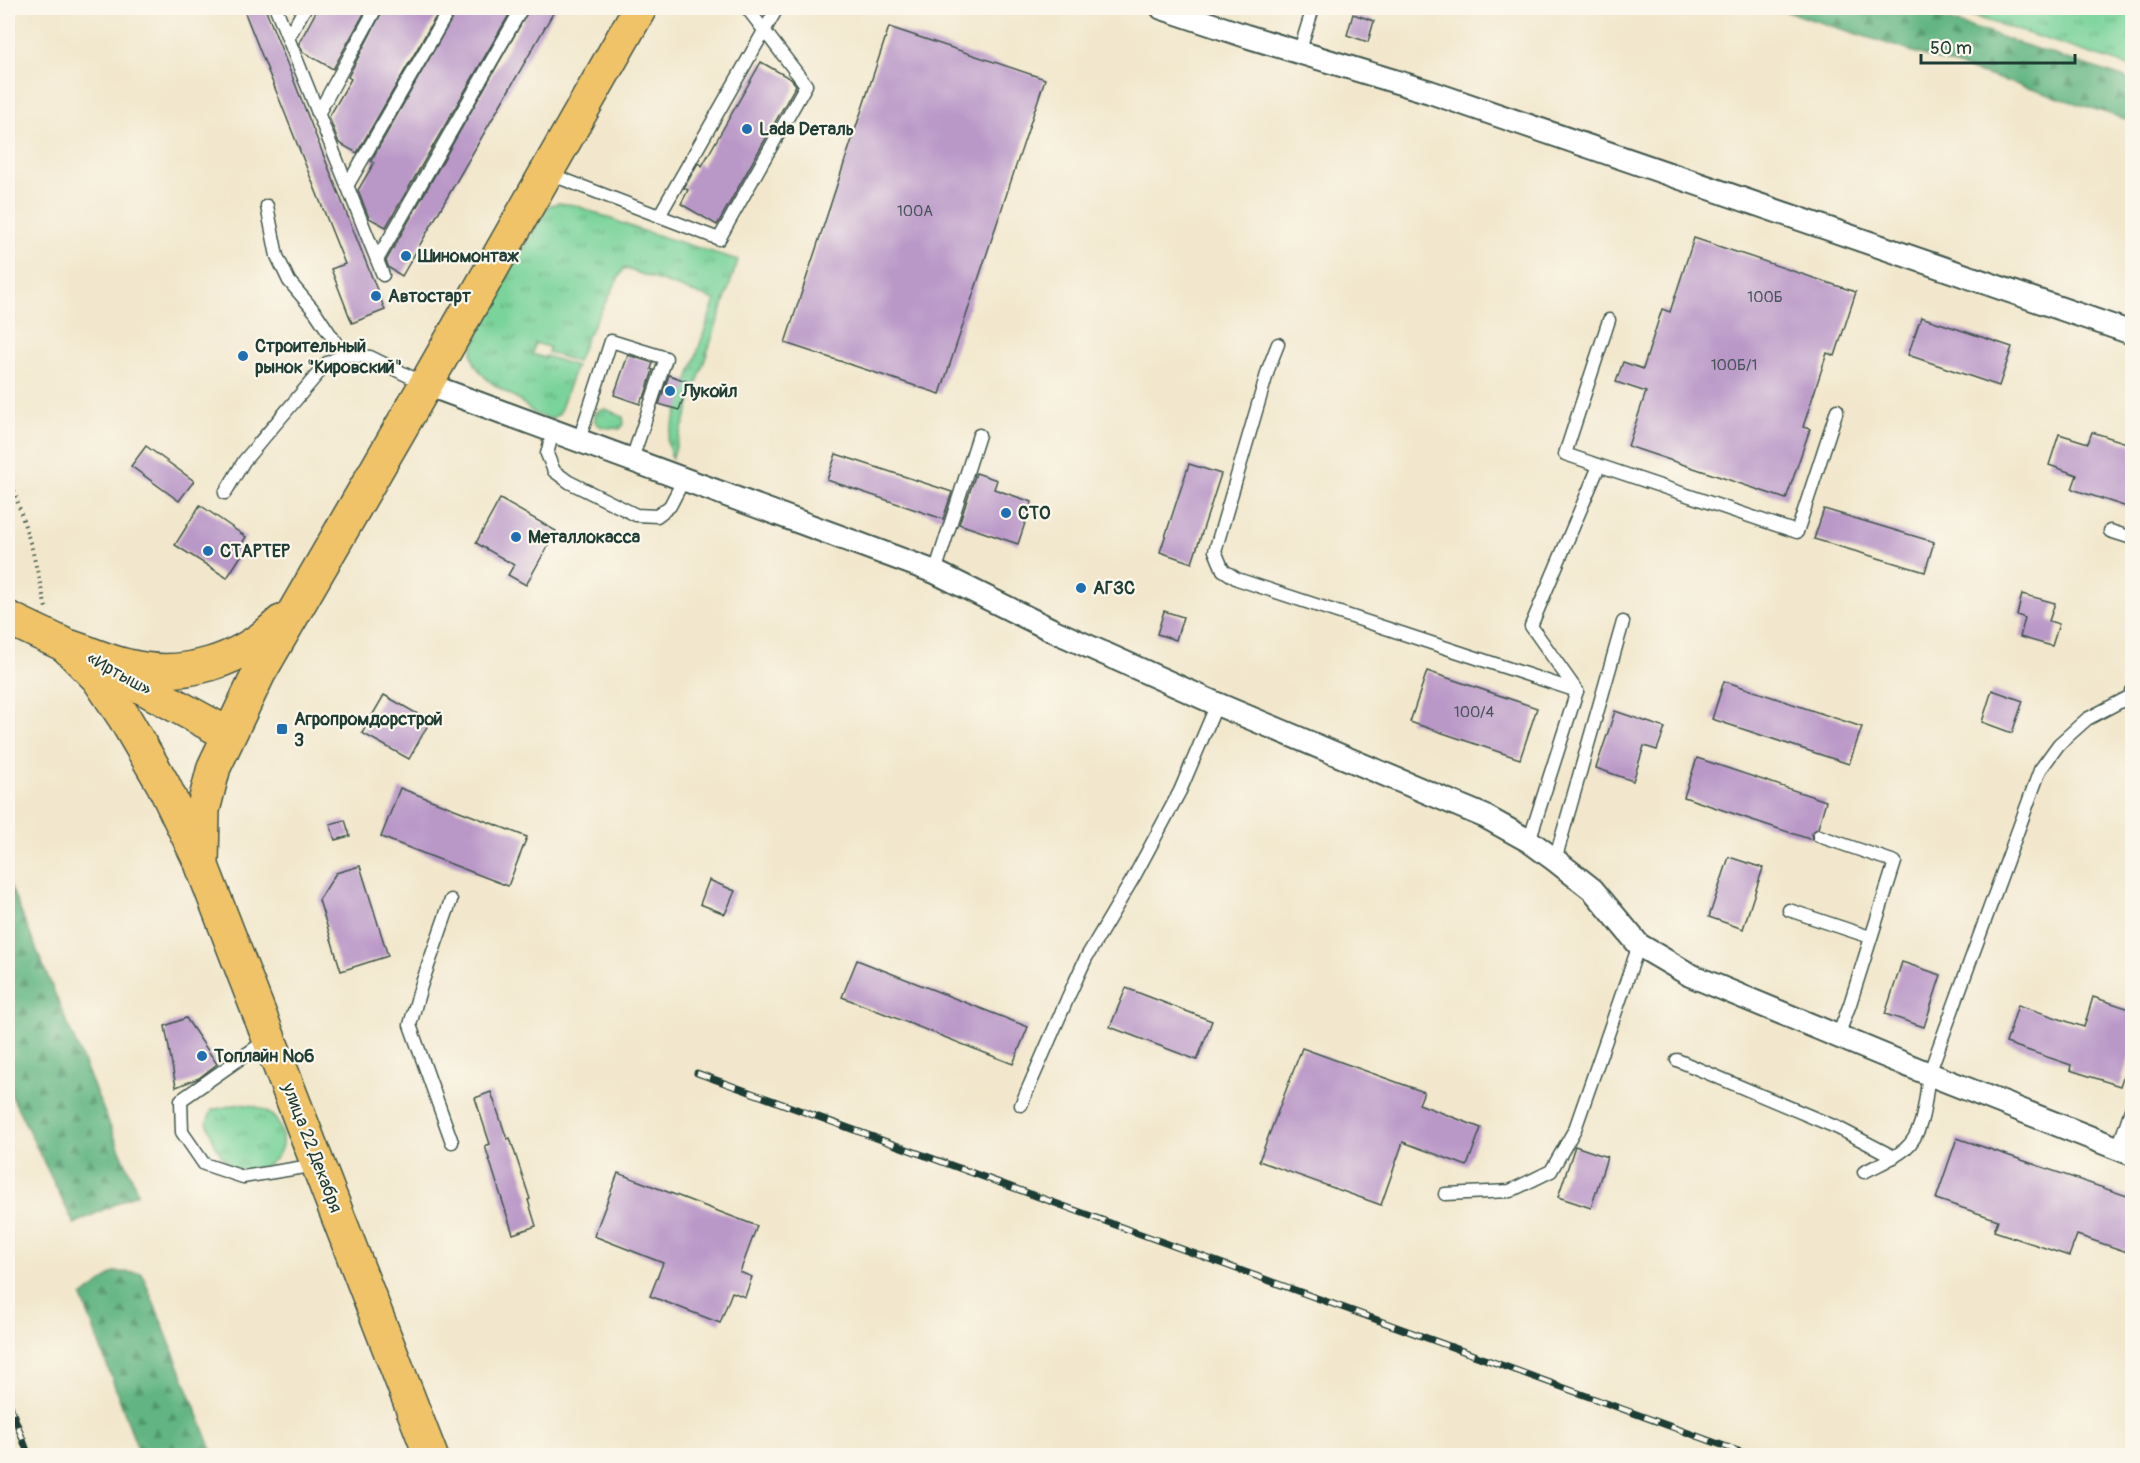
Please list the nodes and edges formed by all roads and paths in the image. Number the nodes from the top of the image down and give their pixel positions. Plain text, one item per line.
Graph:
1 (276, 8) edge
2 (305, 8) edge
3 (376, 8) edge
4 (450, 8) edge
5 (522, 8) edge
6 (640, 8) edge
7 (747, 8) edge
8 (1162, 8) edge
9 (1313, 8) edge
10 (776, 10) dead end
11 (764, 31) junction
12 (288, 38) junction
13 (1299, 53) junction
14 (318, 114) junction
15 (546, 173) junction
16 (347, 186) junction
17 (267, 206) dead end
18 (659, 216) junction
19 (377, 260) junction
20 (383, 275) dead end
21 (1609, 320) dead end
22 (2133, 333) edge
23 (1278, 344) dead end
24 (344, 355) junction
25 (426, 384) junction
26 (1838, 410) dead end
27 (553, 431) junction
28 (979, 435) dead end
29 (579, 440) junction
30 (633, 459) junction
31 (1599, 466) junction
32 (684, 479) junction
33 (8, 480) edge
34 (225, 493) dead end
35 (2110, 531) dead end
36 (2133, 538) edge
37 (935, 572) junction
38 (296, 609) junction
39 (8, 618) edge
40 (1623, 622) dead end
41 (53, 639) junction
42 (1577, 691) junction
43 (2133, 691) edge
44 (1217, 704) junction
45 (228, 734) junction
46 (1819, 837) dead end
47 (1529, 841) junction
48 (1555, 860) junction
49 (202, 866) junction
50 (452, 900) dead end
51 (1789, 910) dead end
52 (1870, 937) junction
53 (1640, 945) junction
54 (1838, 1036) junction
55 (269, 1038) junction
56 (1677, 1060) dead end
57 (1929, 1074) junction
58 (1022, 1105) dead end
59 (2133, 1107) edge
60 (452, 1142) dead end
61 (2125, 1151) edge
62 (1894, 1156) junction
63 (318, 1165) junction
64 (1864, 1172) dead end
65 (1445, 1194) dead end
66 (431, 1455) edge

1 - 12 lane
2 - 12 lane
3 - 14 lane
4 - 16 lane
5 - 19 lane
6 - 15 main road, улица 22 Декабря
7 - 11 lane
8 - 13 street
9 - 13 lane
10 - 11 lane
11 - 18 lane
11 - 18 lane
12 - 14 lane
13 - 22 street
14 - 16 lane
15 - 18 lane
15 - 25 main road, улица 22 Декабря
16 - 19 lane
17 - 24 lane
19 - 20 lane
21 - 31 lane
23 - 42 lane
24 - 25 lane
24 - 34 lane
25 - 27 street
25 - 38 main road, улица 22 Декабря
26 - 31 lane
27 - 29 street
27 - 32 lane
28 - 37 lane
29 - 30 street
29 - 30 lane
30 - 32 street
31 - 42 lane
32 - 37 street
33 - 41 path
35 - 36 lane
37 - 44 street
38 - 41 main road
38 - 45 main road, улица 22 Декабря
39 - 41 main road, «Иртыш»
40 - 48 lane
41 - 45 main road, «Иртыш»
41 - 49 main road
42 - 47 lane
43 - 57 lane
44 - 47 street
44 - 58 lane
45 - 49 main road, улица 22 Декабря
46 - 52 lane
47 - 48 street
48 - 53 street
49 - 55 main road, улица 22 Декабря
50 - 60 lane
51 - 52 lane
52 - 54 lane
53 - 54 street
53 - 65 lane
54 - 57 street
55 - 63 main road, улица 22 Декабря
55 - 63 lane
56 - 62 lane
57 - 61 street
57 - 62 lane
59 - 61 lane
62 - 64 lane
63 - 66 main road, улица 22 Декабря

